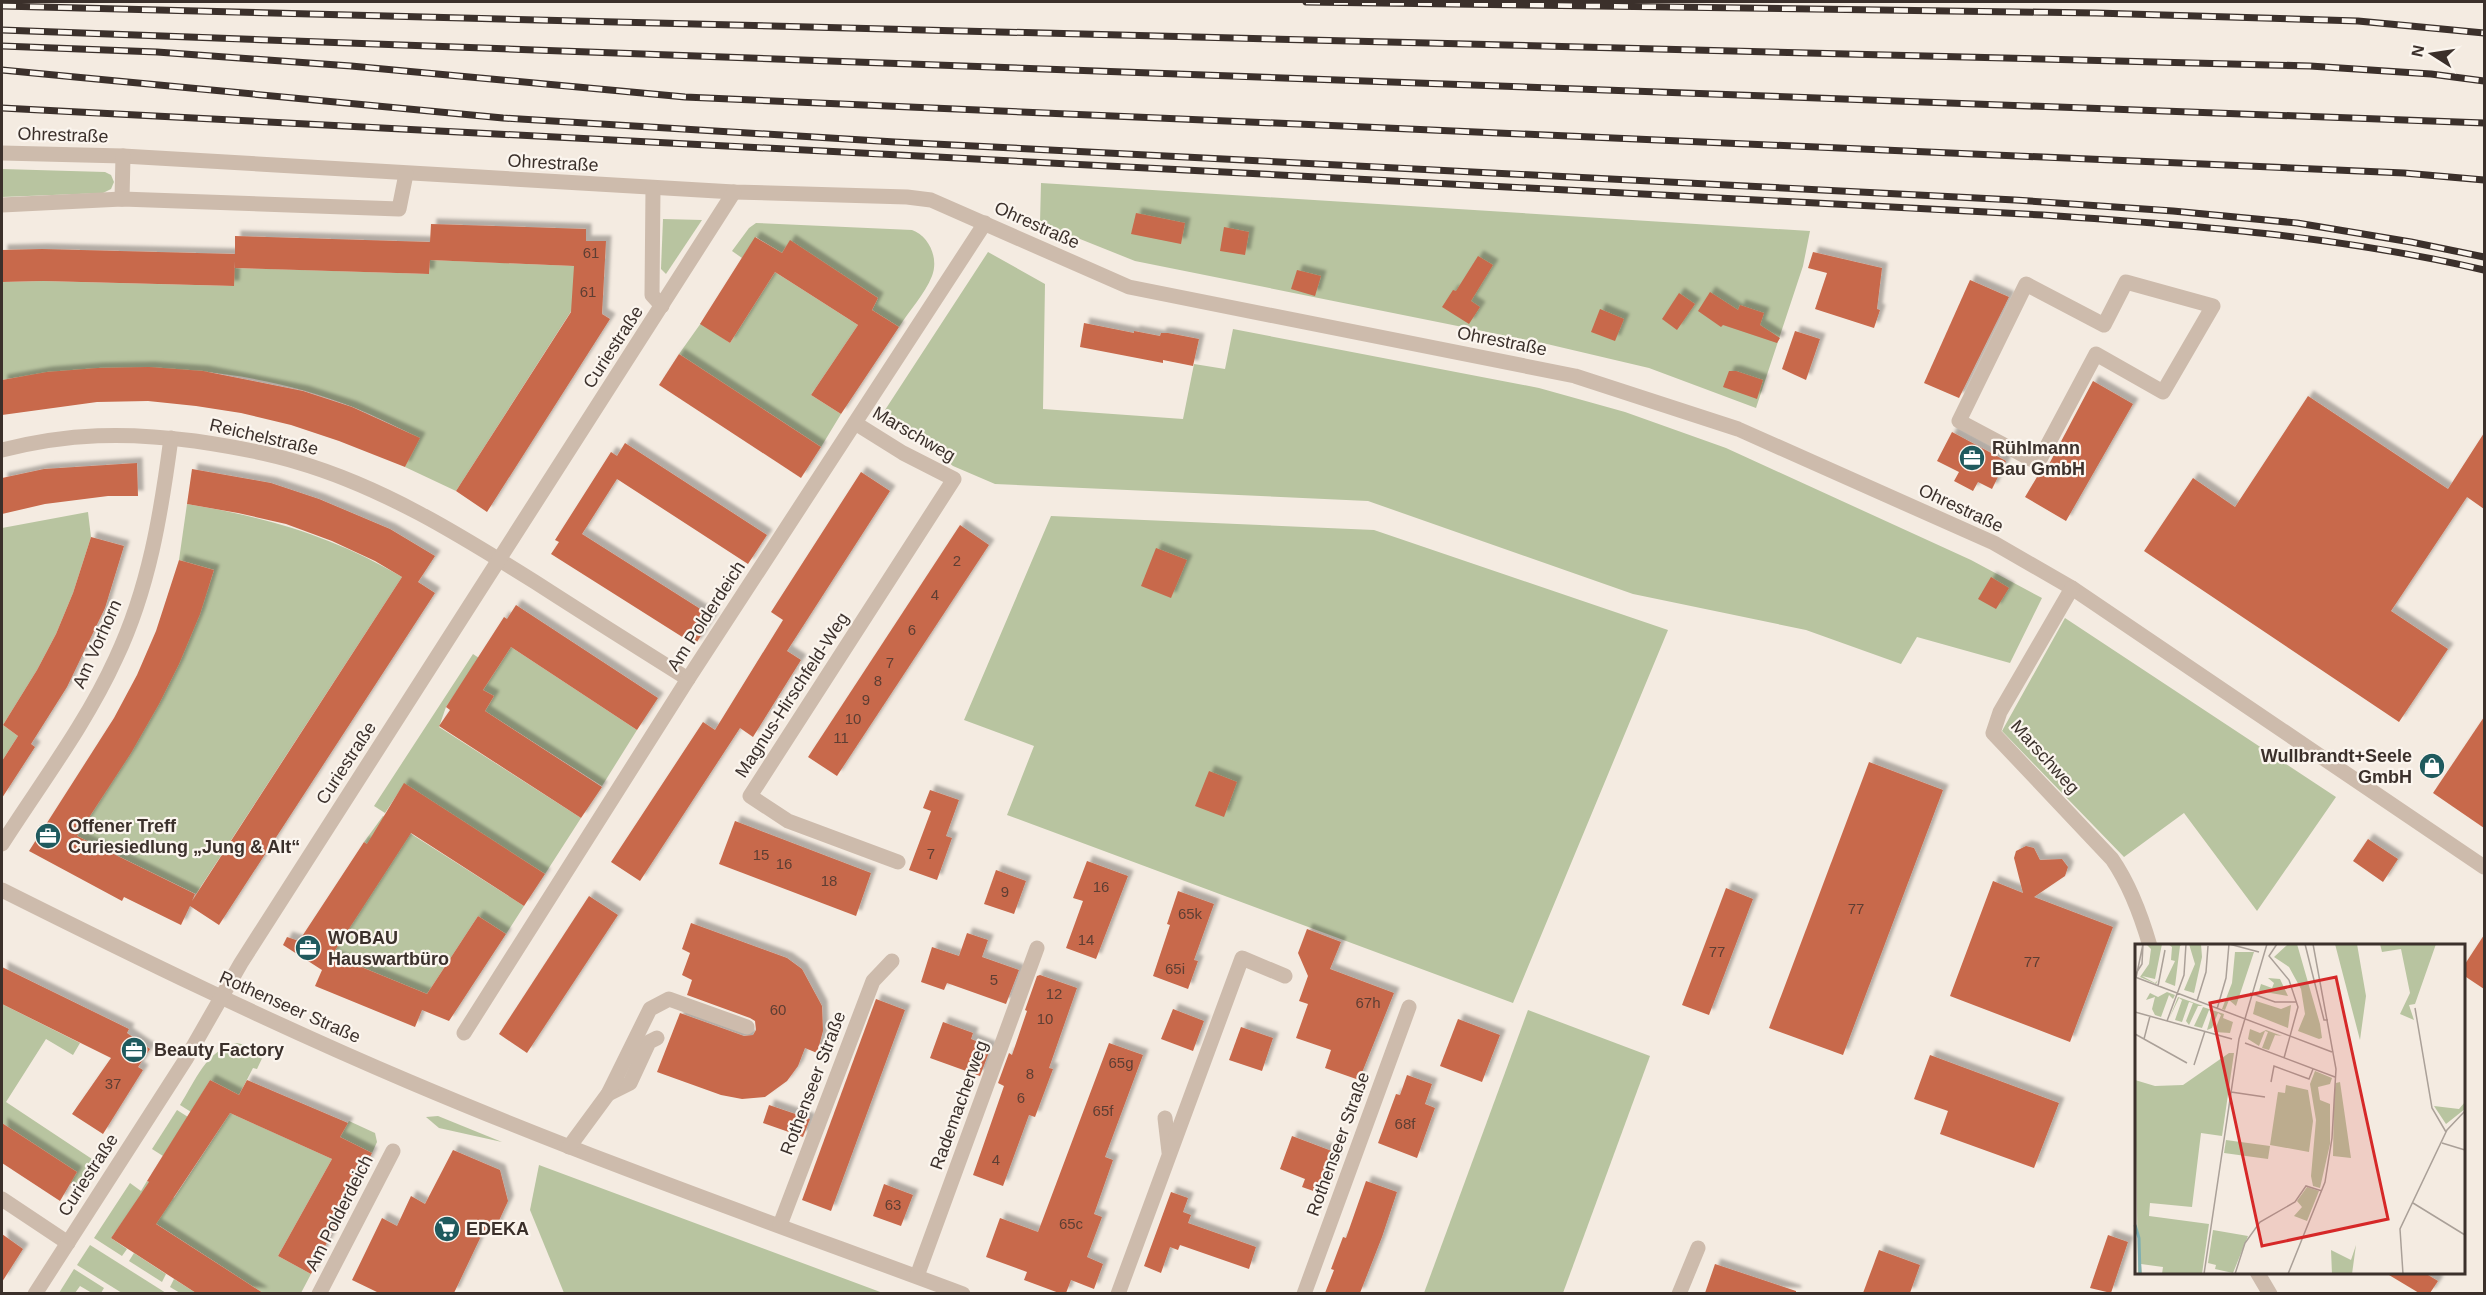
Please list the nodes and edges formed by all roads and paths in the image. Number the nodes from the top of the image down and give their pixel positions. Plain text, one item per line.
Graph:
1 (2, 153) edge
2 (123, 156) junction
3 (406, 174) junction
4 (653, 188) junction
5 (734, 192) junction
6 (122, 199) junction
7 (2, 205) edge
8 (985, 223) junction
9 (662, 306) junction
10 (1959, 421) joint
11 (855, 423) junction
12 (171, 438) junction
13 (2, 450) edge
14 (954, 479) joint
15 (499, 559) junction
16 (2072, 588) junction
17 (688, 679) junction
18 (2, 844) edge
19 (898, 862) dead end
20 (2484, 867) edge
21 (2, 890) edge
22 (2150, 944) edge
23 (1037, 948) dead end
24 (892, 962) dead end
25 (1285, 976) dead end
26 (219, 998) junction
27 (1409, 1007) dead end
28 (747, 1027) dead end
29 (464, 1033) dead end
30 (657, 1038) dead end
31 (608, 1094) junction
32 (1165, 1118) dead end
33 (569, 1147) junction
34 (393, 1151) dead end
35 (1170, 1155) junction
36 (2, 1199) edge
37 (780, 1225) junction
38 (68, 1243) junction
39 (1698, 1248) dead end
40 (2258, 1274) edge
41 (917, 1276) junction
42 (35, 1293) edge
43 (320, 1293) edge
44 (963, 1293) edge
45 (1118, 1293) edge
46 (1304, 1293) edge
47 (1679, 1293) edge
48 (2270, 1293) edge

1 - 2 street, Ohrestraße
2 - 3 street, Ohrestraße
2 - 6 street, Ohrestraße
3 - 4 street, Ohrestraße
3 - 6 street
4 - 5 street, Ohrestraße
4 - 9 street, Curiestraße
5 - 8 street, Ohrestraße
5 - 9 street, Curiestraße
6 - 7 street
8 - 11 street, Am Polderdeich
8 - 16 street, Ohrestraße
9 - 15 street, Curiestraße
10 - 10 street
11 - 14 street, Marschweg
11 - 17 street, Am Polderdeich
12 - 13 street, Reichelstraße
12 - 15 street, Reichelstraße
12 - 18 street, Am Vorhorn
14 - 19 street, Magnus-Hirschfeld-Weg
15 - 17 street
15 - 26 street, Curiestraße
16 - 20 street, Ohrestraße
16 - 22 street, Marschweg
17 - 29 street, Am Polderdeich
21 - 26 street, Rothenseer Straße
23 - 41 street, Rademacherweg
24 - 37 street, Rothenseer Straße
25 - 35 street
26 - 33 street, Rothenseer Straße
26 - 38 street, Curiestraße
27 - 46 street, Rothenseer Straße
28 - 31 street
30 - 31 street
31 - 33 street
32 - 35 street
33 - 37 street, Rothenseer Straße
34 - 43 street, Am Polderdeich
35 - 45 street
36 - 38 street
37 - 41 street, Rothenseer Straße
38 - 42 street, Curiestraße
39 - 47 street
40 - 48 street
41 - 44 street, Rothenseer Straße

